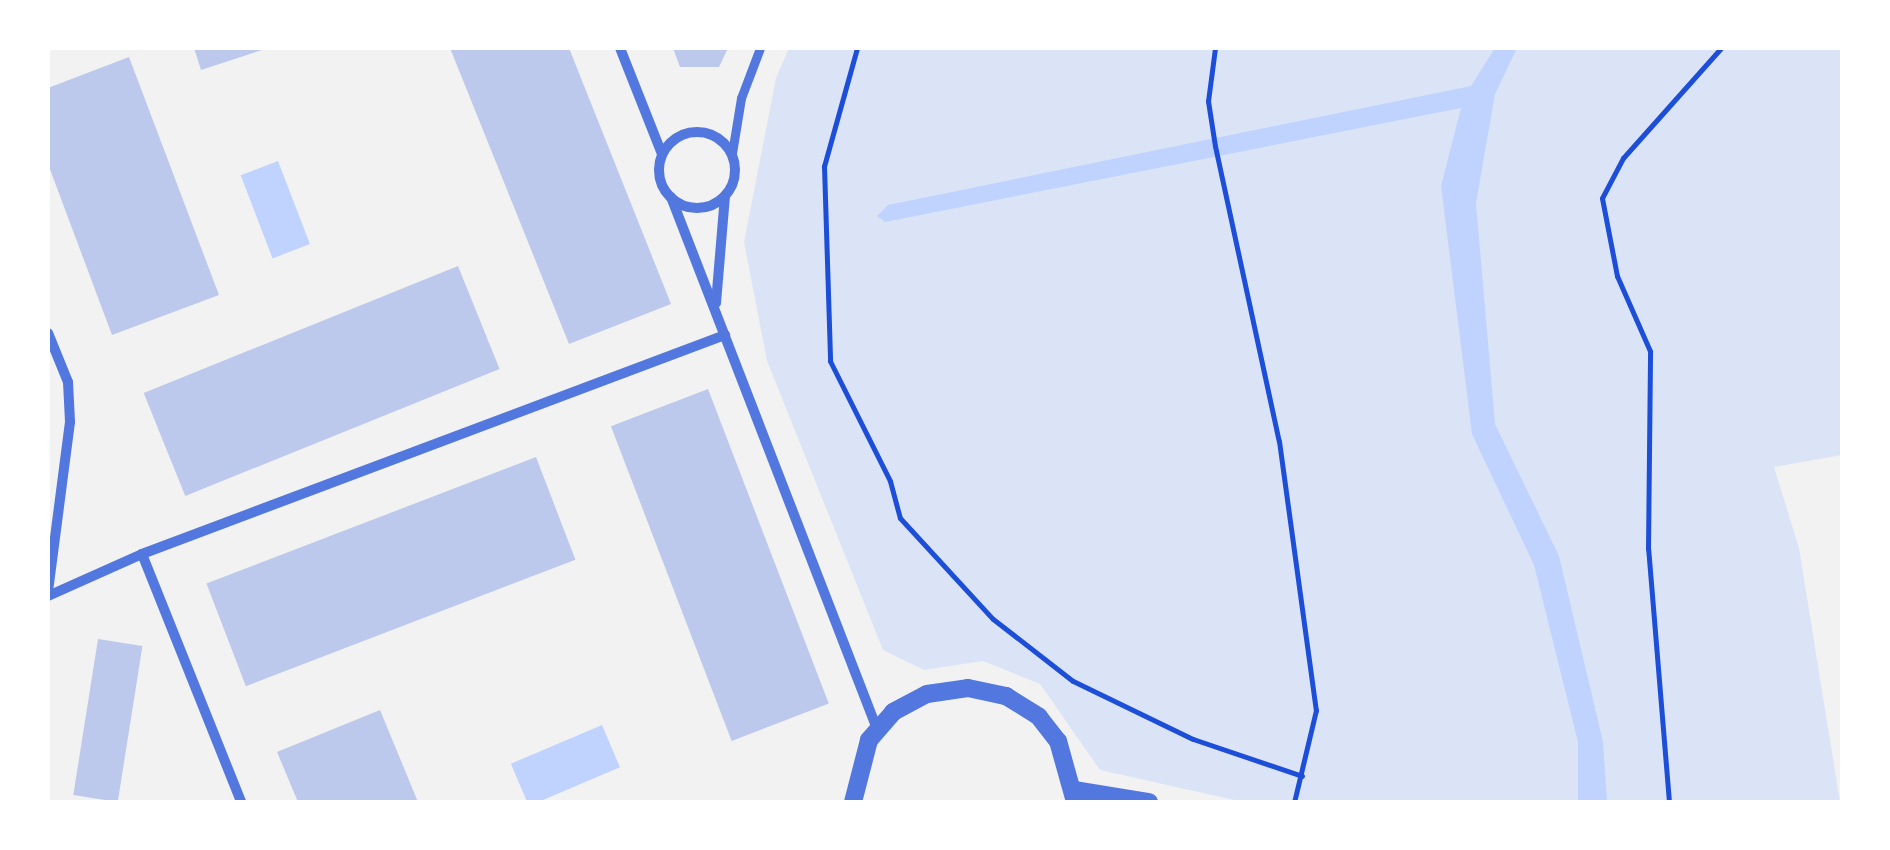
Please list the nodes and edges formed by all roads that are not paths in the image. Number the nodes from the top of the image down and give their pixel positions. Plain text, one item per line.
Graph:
1 (620, 48) edge
2 (760, 48) edge
3 (662, 154) junction
4 (732, 154) junction
5 (726, 195) junction
6 (671, 197) junction
7 (716, 304) junction
8 (48, 333) edge
9 (725, 335) junction
10 (142, 554) junction
11 (48, 594) edge
12 (878, 730) junction
13 (1075, 796) edge
14 (241, 802) edge
15 (853, 802) edge
16 (1149, 802) edge

1 - 3 street
2 - 4 street
3 - 4 street
3 - 6 street
4 - 5 street
5 - 6 street
5 - 7 street
6 - 7 street
7 - 9 street
8 - 11 street
9 - 10 street
9 - 12 street
10 - 11 street
10 - 14 street
12 - 13 street
12 - 15 street
13 - 16 street

